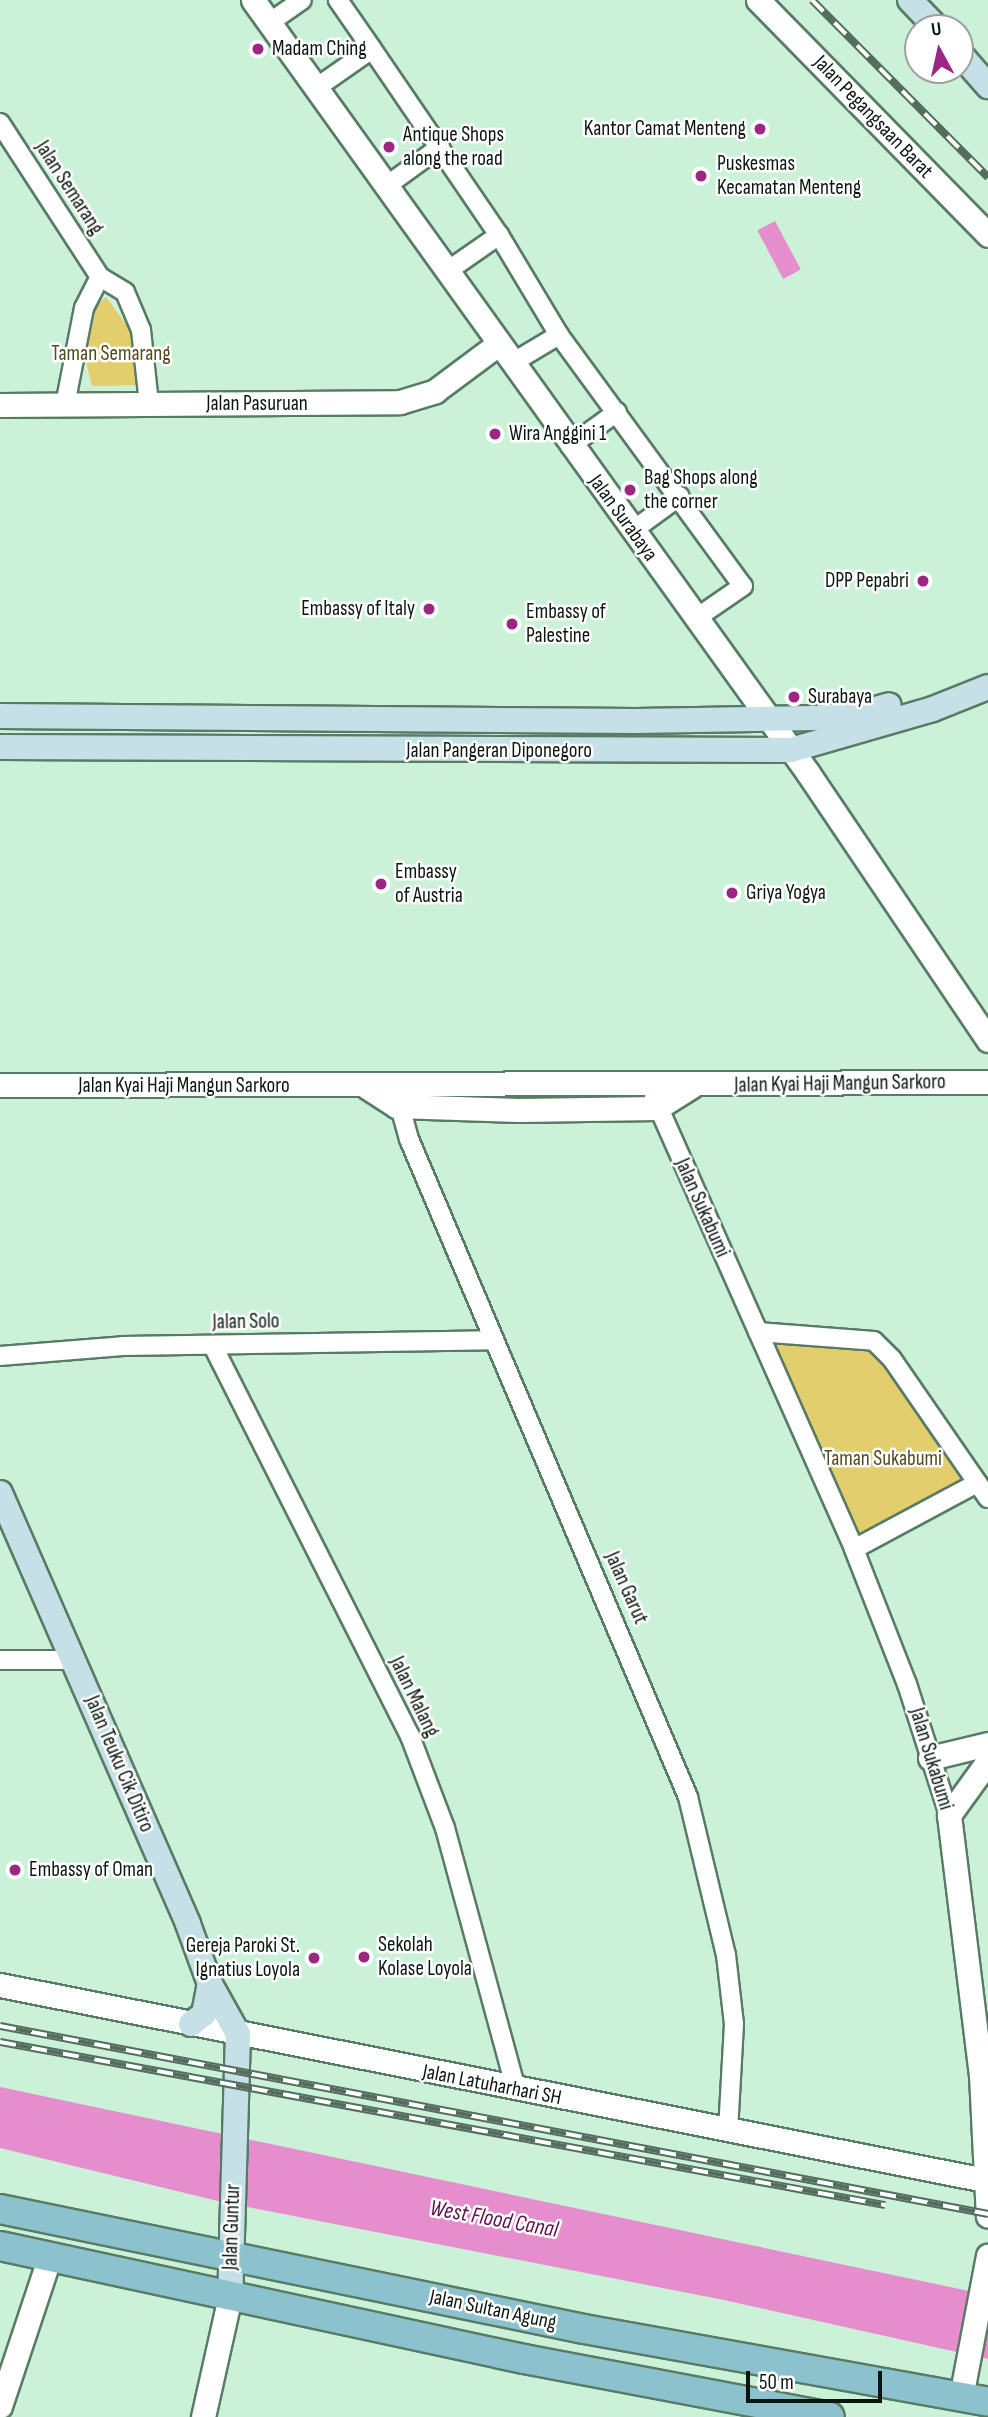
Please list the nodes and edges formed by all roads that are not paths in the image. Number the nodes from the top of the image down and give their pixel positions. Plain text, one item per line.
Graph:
1 (253, 0) edge
2 (338, 0) edge
3 (758, 0) edge
4 (910, 0) edge
5 (296, 4) edge
6 (924, 14) edge
7 (269, 23) junction
8 (372, 48) junction
9 (974, 70) edge
10 (324, 83) junction
11 (988, 86) edge
12 (0, 123) edge
13 (433, 152) junction
14 (386, 187) junction
15 (988, 235) edge
16 (492, 240) junction
17 (454, 267) junction
18 (100, 277) junction
19 (552, 339) junction
20 (498, 344) junction
21 (519, 359) junction
22 (149, 404) junction
23 (0, 405) edge
24 (65, 405) junction
25 (610, 417) junction
26 (578, 440) junction
27 (674, 500) junction
28 (632, 531) junction
29 (695, 619) junction
30 (988, 669) edge
31 (988, 687) edge
32 (0, 716) edge
33 (765, 717) junction
34 (242, 719) junction
35 (0, 747) edge
36 (250, 749) junction
37 (791, 750) junction
38 (988, 1040) edge
39 (988, 1082) edge
40 (650, 1083) junction
41 (0, 1085) edge
42 (517, 1085) junction
43 (692, 1086) junction
44 (397, 1096) junction
45 (657, 1108) junction
46 (518, 1110) junction
47 (758, 1332) junction
48 (493, 1340) junction
49 (213, 1346) junction
50 (0, 1356) edge
51 (982, 1490) edge
52 (0, 1493) edge
53 (854, 1549) junction
54 (0, 1660) edge
55 (74, 1660) junction
56 (988, 1744) edge
57 (930, 1758) junction
58 (988, 1761) edge
59 (949, 1815) junction
60 (210, 1984) junction
61 (0, 1985) edge
62 (191, 2024) junction
63 (238, 2034) junction
64 (985, 2075) edge
65 (516, 2090) junction
66 (728, 2130) junction
67 (987, 2180) edge
68 (1, 2213) edge
69 (988, 2216) edge
70 (0, 2246) edge
71 (231, 2256) junction
72 (988, 2256) edge
73 (49, 2259) junction
74 (987, 2263) edge
75 (230, 2295) junction
76 (584, 2329) junction
77 (576, 2369) junction
78 (975, 2399) edge
79 (0, 2406) edge
80 (203, 2417) edge
81 (830, 2417) edge

1 - 7 street, Jalan Surabaya
2 - 8 street
3 - 15 street, Jalan Pegangsaan Barat
4 - 6 main road
5 - 7 street
7 - 10 street, Jalan Surabaya
8 - 10 street
8 - 13 street
9 - 11 main road
10 - 14 street, Jalan Surabaya
12 - 18 street, Jalan Semarang
13 - 14 street
13 - 16 street
14 - 17 street, Jalan Surabaya
16 - 17 street
16 - 19 street
17 - 20 street, Jalan Surabaya
18 - 22 street, Jalan Semarang
18 - 24 street
19 - 21 street
19 - 25 street
20 - 21 street, Jalan Surabaya
20 - 22 street, Jalan Pasuruan
21 - 26 street, Jalan Surabaya
22 - 24 street, Jalan Pasuruan
23 - 24 street, Jalan Pasuruan
25 - 26 street
25 - 27 street
26 - 28 street, Jalan Surabaya
27 - 28 street
27 - 29 street
28 - 29 street, Jalan Surabaya
29 - 33 street, Jalan Surabaya
30 - 33 main road, Jalan Pangeran Diponegoro
31 - 37 main road, Jalan Pangeran Diponegoro
32 - 34 main road, Jalan Pangeran Diponegoro
33 - 34 main road, Jalan Pangeran Diponegoro
33 - 37 street, Jalan Surabaya
34 - 36 main road
35 - 36 main road, Jalan Pangeran Diponegoro
36 - 37 main road, Jalan Pangeran Diponegoro
37 - 38 street, Jalan Surabaya
39 - 43 street, Jalan Kyai Haji Mangun Sarkoro
40 - 42 street, Jalan Kyai Haji Mangun Sarkoro
40 - 43 street, Jalan Kyai Haji Mangun Sarkoro
40 - 45 street, Jalan Sukabumi
41 - 44 street, Jalan Kyai Haji Mangun Sarkoro
42 - 44 street, Jalan Kyai Haji Mangun Sarkoro
42 - 46 street
43 - 45 street
44 - 46 street, Jalan Kyai Haji Mangun Sarkoro
44 - 48 street, Jalan Garut
45 - 46 street, Jalan Kyai Haji Mangun Sarkoro
45 - 47 street, Jalan Sukabumi
47 - 51 street
47 - 53 street, Jalan Sukabumi
48 - 49 street, Jalan Solo
48 - 66 street, Jalan Garut
49 - 50 street, Jalan Solo
49 - 65 street, Jalan Malang
51 - 53 street
52 - 55 main road, Jalan Teuku Cik Ditiro
53 - 57 street, Jalan Sukabumi
54 - 55 street
55 - 60 main road, Jalan Teuku Cik Ditiro
56 - 57 street
57 - 59 street, Jalan Sukabumi
58 - 59 street
59 - 64 street, Jalan Sukabumi
60 - 62 main road
60 - 63 main road, Jalan Teuku Cik Ditiro
61 - 62 street, Jalan Latuharhari SH
62 - 63 street, Jalan Latuharhari SH
63 - 65 street, Jalan Latuharhari SH
63 - 71 main road, Jalan Guntur
64 - 67 street, Jalan Sukabumi
65 - 66 street, Jalan Latuharhari SH
66 - 67 street, Jalan Latuharhari SH
67 - 69 street, Jalan Sukabumi
68 - 71 main road, Jalan Sultan Agung
70 - 73 main road, Jalan Sultan Agung
71 - 75 main road, Jalan Guntur
71 - 76 main road, Jalan Sultan Agung
72 - 74 street
73 - 75 main road, Jalan Sultan Agung
73 - 79 street
74 - 78 street
75 - 77 main road, Jalan Sultan Agung
75 - 80 street, Jalan Guntur
76 - 77 main road
76 - 78 main road, Jalan Sultan Agung
77 - 81 main road, Jalan Sultan Agung

